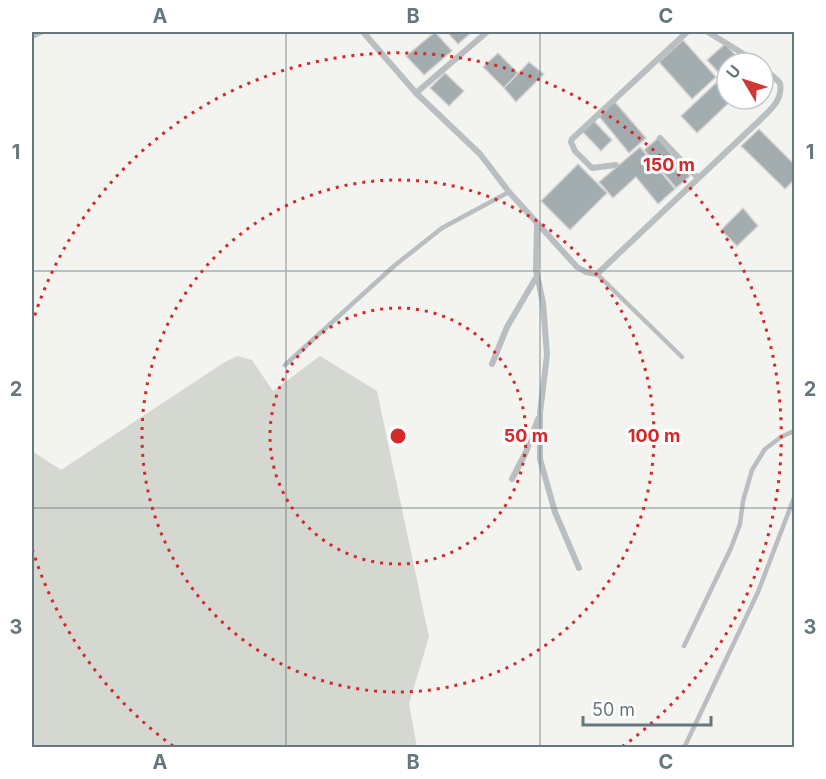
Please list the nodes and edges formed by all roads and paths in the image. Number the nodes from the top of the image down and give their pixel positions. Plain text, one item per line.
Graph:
1 (42, 32) edge
2 (363, 32) edge
3 (487, 32) edge
4 (687, 32) edge
5 (708, 32) edge
6 (32, 37) edge
7 (739, 51) edge
8 (775, 78) edge
9 (416, 93) junction
10 (775, 104) edge
11 (768, 111) edge
12 (660, 138) dead end
13 (616, 165) dead end
14 (698, 178) junction
15 (509, 192) junction
16 (537, 224) junction
17 (597, 274) junction
18 (537, 276) junction
19 (682, 357) dead end
20 (492, 364) dead end
21 (285, 365) dead end
22 (540, 412) junction
23 (795, 431) edge
24 (512, 479) dead end
25 (795, 498) edge
26 (579, 568) dead end
27 (684, 646) dead end
28 (684, 747) edge

1 - 6 lane
2 - 9 street
3 - 9 street
4 - 13 street
5 - 7 street
8 - 10 street
9 - 15 street
11 - 14 street
12 - 14 street
14 - 17 street
15 - 16 street
15 - 21 lane
16 - 17 street
16 - 18 street
17 - 19 lane
18 - 20 street
18 - 22 street
22 - 24 street
22 - 26 street
23 - 27 lane
25 - 28 lane

